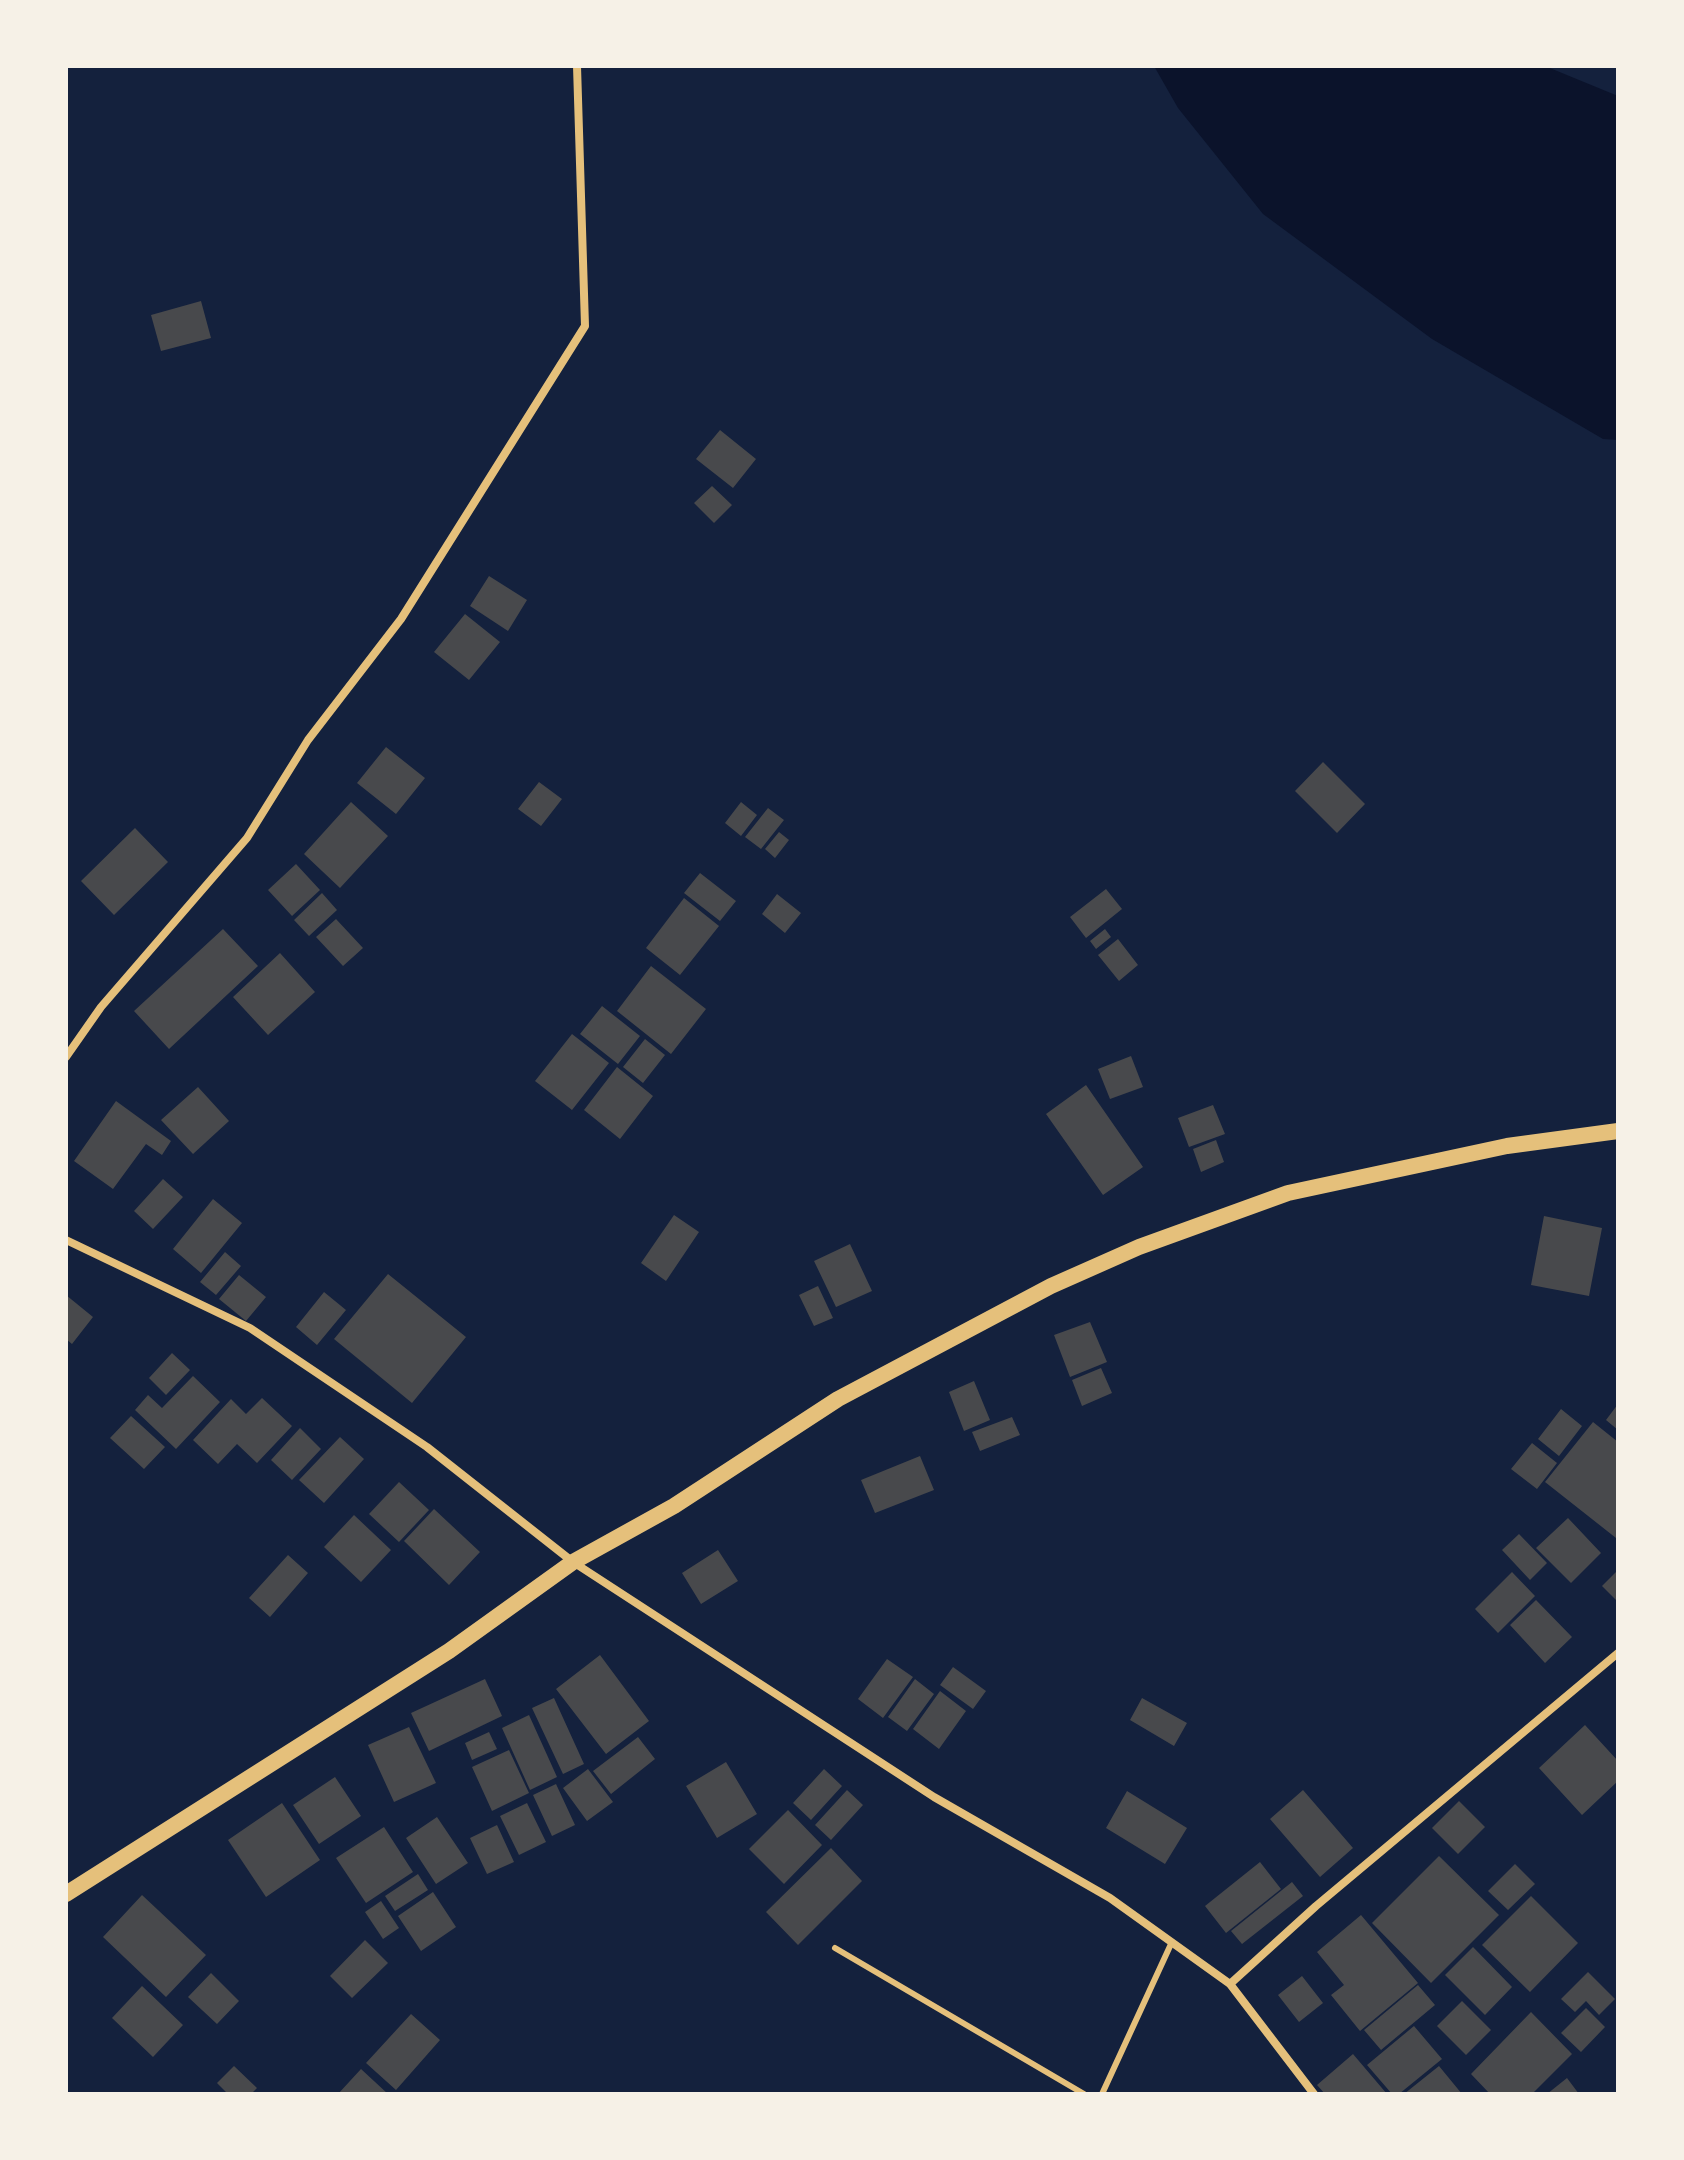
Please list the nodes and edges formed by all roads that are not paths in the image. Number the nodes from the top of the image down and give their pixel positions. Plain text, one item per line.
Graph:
1 (577, 66) edge
2 (66, 1057) edge
3 (1618, 1131) edge
4 (66, 1240) edge
5 (573, 1562) junction
6 (1618, 1653) edge
7 (66, 1894) edge
8 (1171, 1944) junction
9 (835, 1948) dead end
10 (1230, 1984) junction
11 (1084, 2094) edge
12 (1102, 2094) edge
13 (1314, 2094) edge

1 - 2 street
3 - 5 main road
4 - 5 street
5 - 7 main road
5 - 8 street
6 - 10 street
8 - 10 street
8 - 12 lane
9 - 11 lane
10 - 13 street

